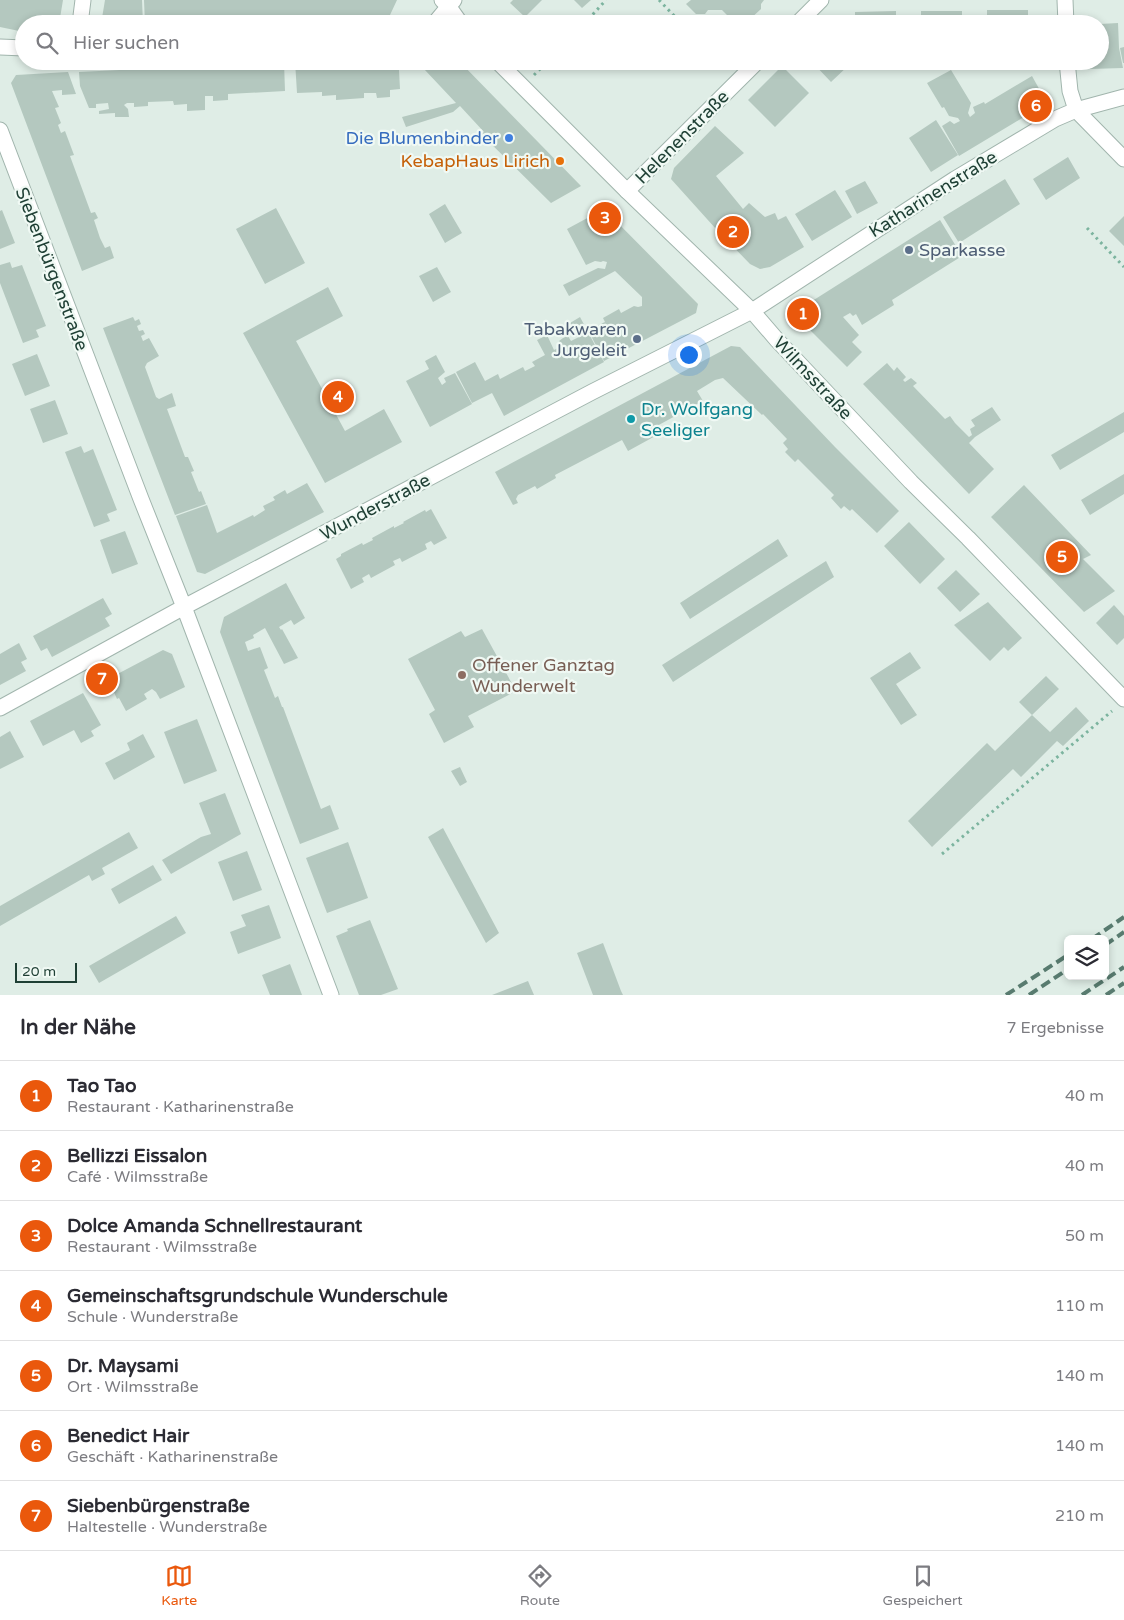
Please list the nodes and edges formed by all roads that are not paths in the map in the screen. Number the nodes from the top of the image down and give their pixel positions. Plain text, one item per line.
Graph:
1 (83, 0) edge
2 (821, 0) edge
3 (1065, 0) edge
4 (448, 2) edge
5 (81, 15) edge
6 (440, 15) edge
7 (456, 15) edge
8 (806, 15) edge
9 (1066, 15) edge
10 (0, 47) edge
11 (15, 48) edge
12 (506, 70) edge
13 (749, 70) edge
14 (1068, 70) edge
15 (1124, 98) edge
16 (1076, 110) junction
17 (0, 130) edge
18 (1124, 158) edge
19 (627, 191) junction
20 (752, 311) junction
21 (184, 607) junction
22 (1120, 703) edge
23 (0, 708) edge
24 (332, 995) edge

1 - 5 street
2 - 8 street
3 - 9 street
4 - 6 street
4 - 7 street
10 - 11 street
12 - 19 street, Wilmsstraße
13 - 19 street, Helenenstraße
14 - 16 street
15 - 16 street, Katharinenstraße
16 - 18 street
16 - 20 street, Katharinenstraße
17 - 21 street, Siebenbürgenstraße
19 - 20 street, Wilmsstraße
20 - 21 street, Wunderstraße
20 - 22 street, Wilmsstraße
21 - 23 street, Wunderstraße
21 - 24 street, Siebenbürgenstraße

